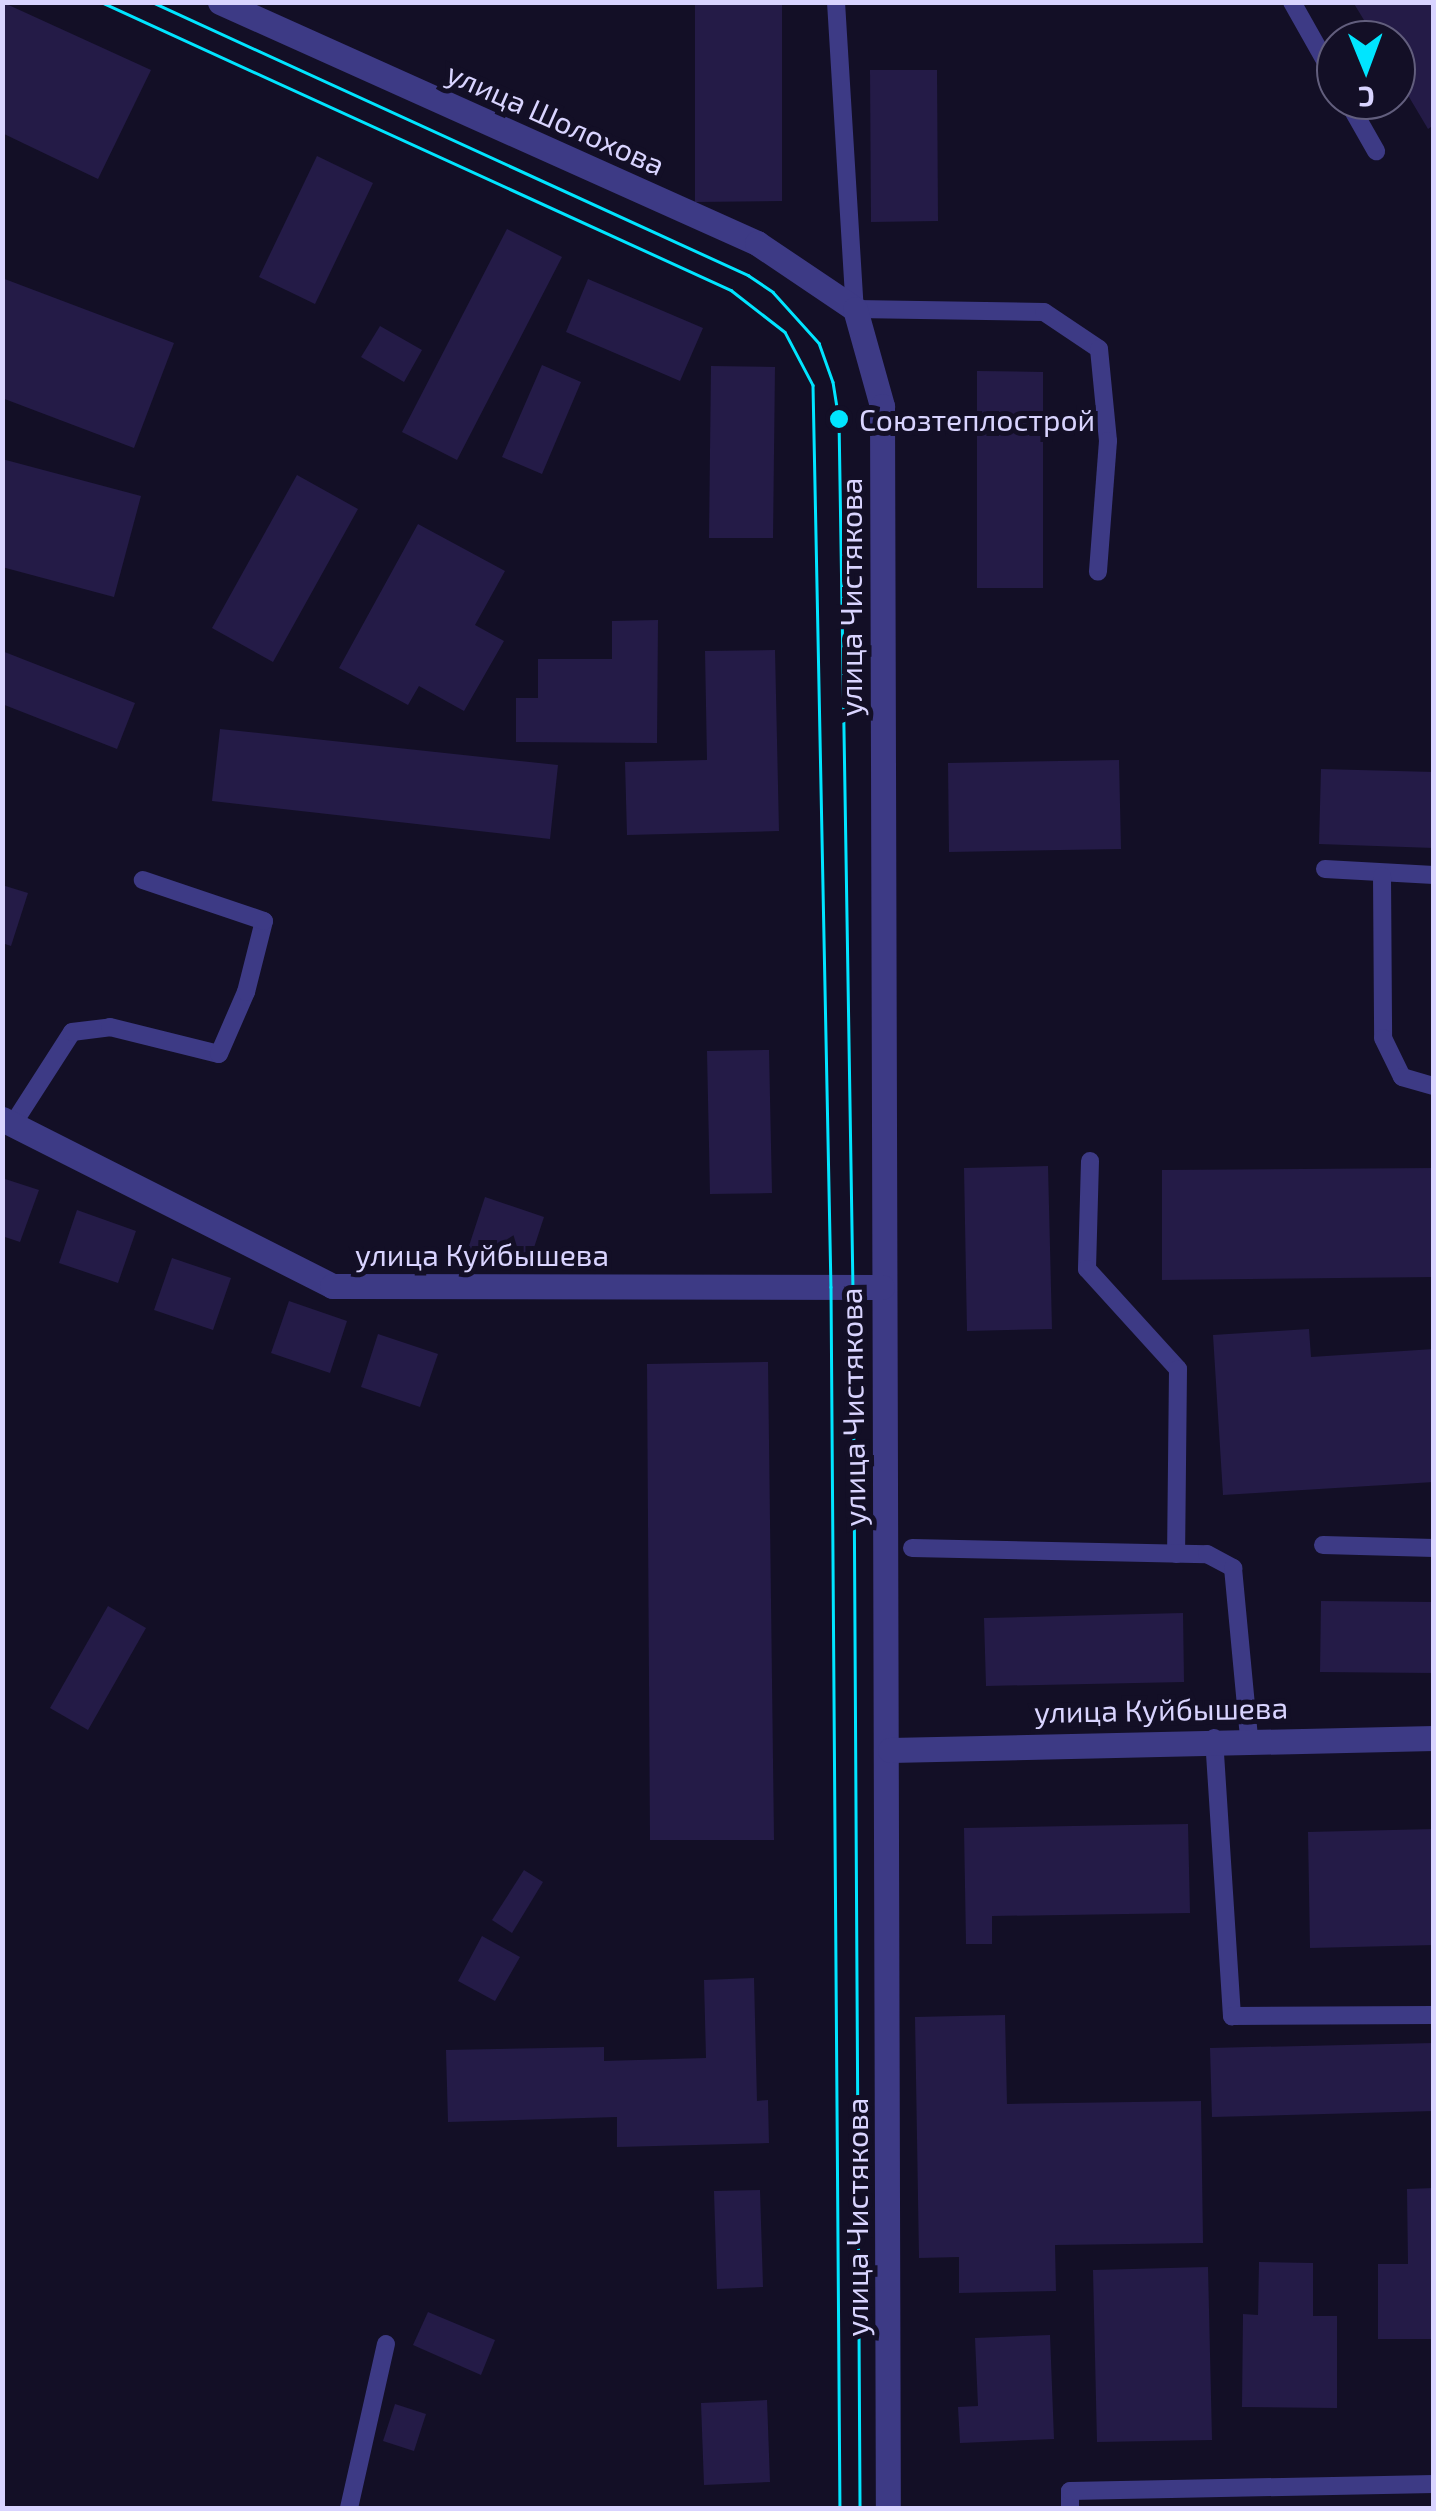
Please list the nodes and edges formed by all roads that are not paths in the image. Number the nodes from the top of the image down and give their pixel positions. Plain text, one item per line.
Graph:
1 (220, 2) edge
2 (836, 2) edge
3 (1292, 2) edge
4 (1316, 45) edge
5 (1358, 120) edge
6 (1376, 151) dead end
7 (855, 309) junction
8 (1098, 572) dead end
9 (1325, 870) dead end
10 (1434, 875) edge
11 (1382, 876) junction
12 (143, 880) dead end
13 (1434, 1086) edge
14 (8, 1122) edge
15 (1090, 1161) dead end
16 (882, 1287) junction
17 (1323, 1545) dead end
18 (912, 1548) dead end
19 (1434, 1548) edge
20 (1176, 1554) junction
21 (1214, 1738) junction
22 (1249, 1738) junction
23 (1434, 1738) edge
24 (890, 1750) junction
25 (1434, 2015) edge
26 (386, 2344) dead end
27 (1434, 2484) edge
28 (349, 2508) edge
29 (888, 2508) edge
30 (1070, 2508) edge

1 - 7 street, улица Шолохова
2 - 7 lane
3 - 4 lane
5 - 6 lane
7 - 8 lane
7 - 16 street, улица Чистякова
9 - 11 lane
10 - 11 lane
11 - 13 lane
12 - 14 lane
14 - 16 street, улица Куйбышева
15 - 20 lane
16 - 24 street, улица Чистякова
17 - 19 lane
18 - 20 lane
20 - 22 lane
21 - 22 street, улица Куйбышева
21 - 24 street, улица Куйбышева
21 - 25 lane
22 - 23 street, улица Куйбышева
24 - 29 street, улица Чистякова
26 - 28 lane
27 - 30 lane

